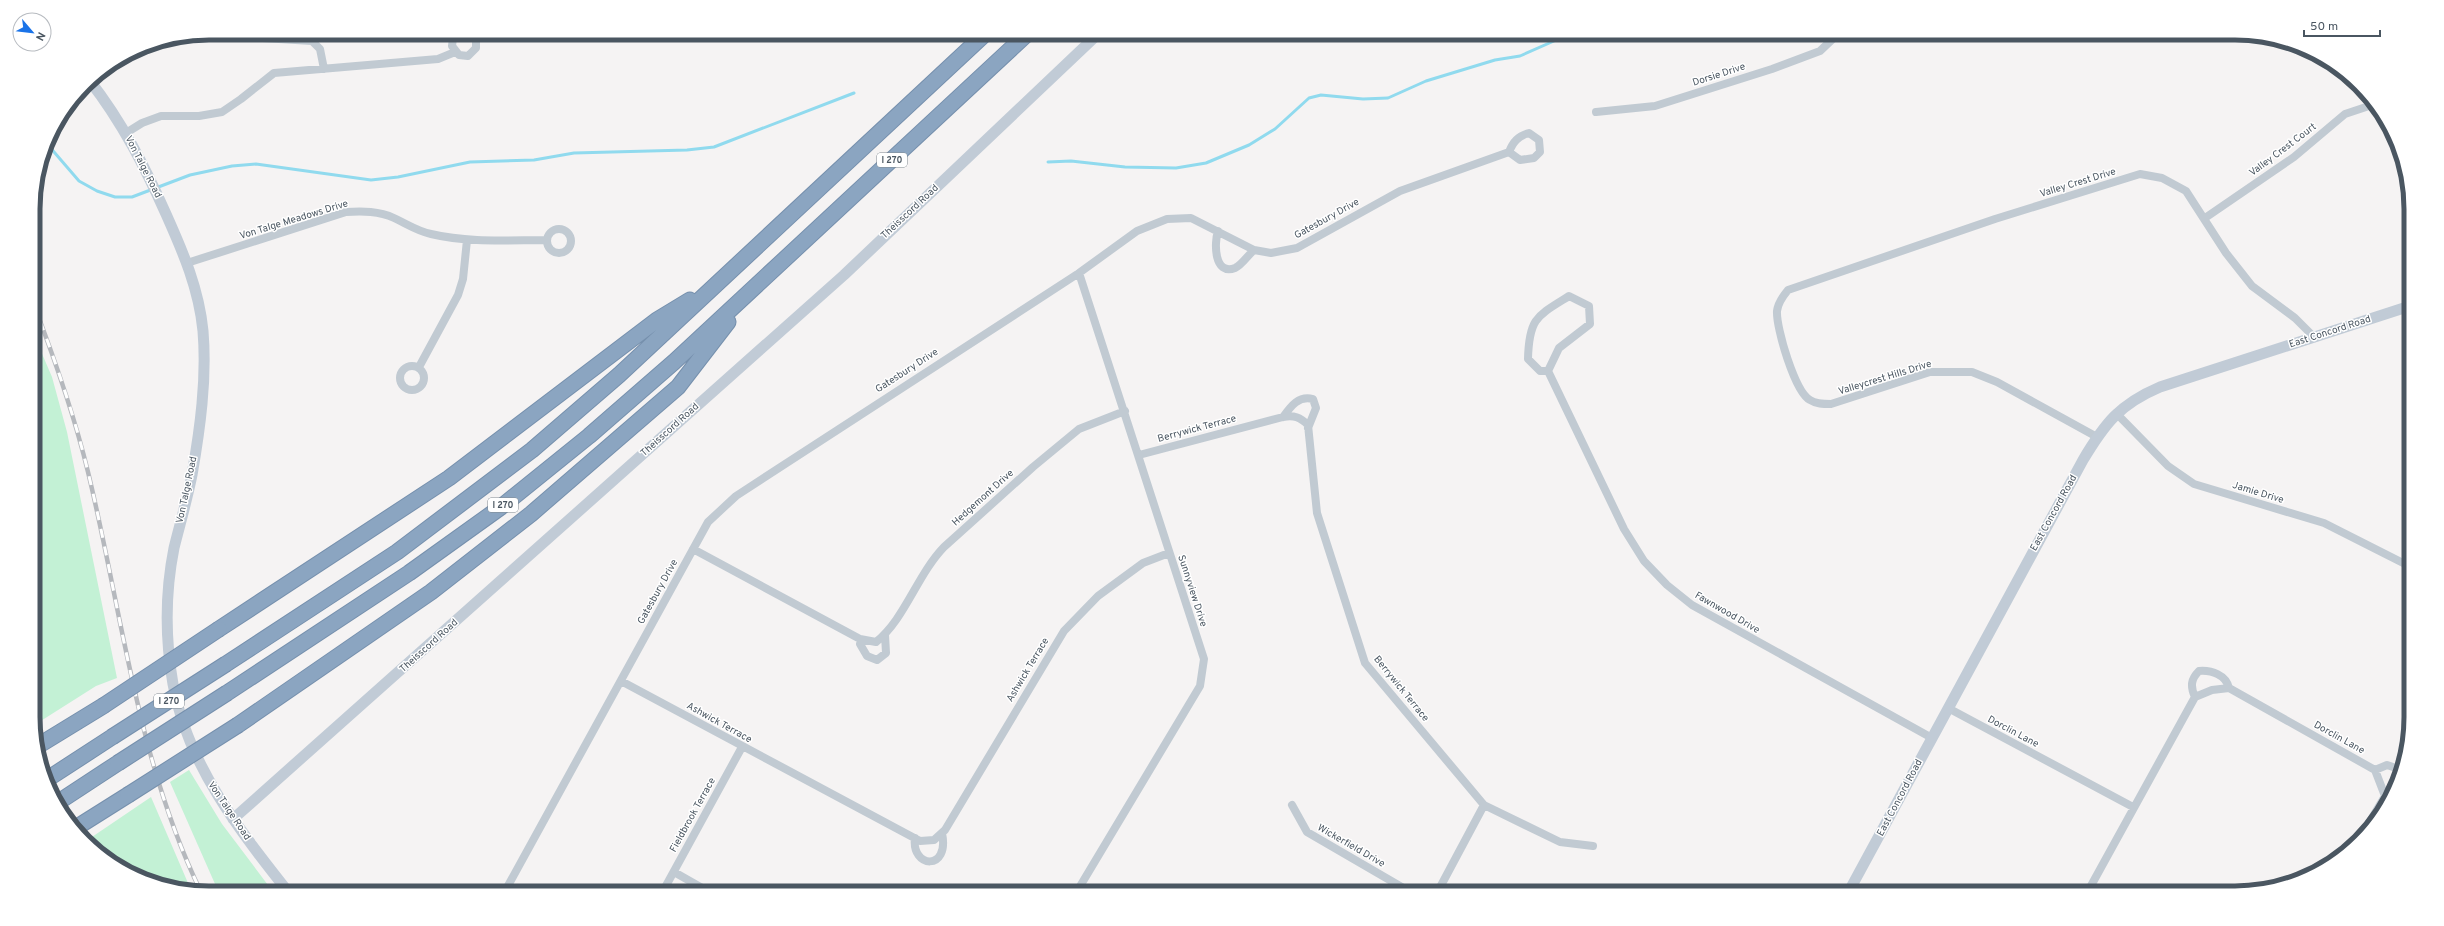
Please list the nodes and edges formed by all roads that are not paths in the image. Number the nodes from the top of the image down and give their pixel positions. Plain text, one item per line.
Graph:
1 (296, 40) edge
2 (453, 40) edge
3 (476, 40) edge
4 (979, 40) edge
5 (1020, 40) edge
6 (1092, 40) edge
7 (1832, 40) edge
8 (455, 52) junction
9 (324, 68) junction
10 (94, 86) edge
11 (2369, 106) edge
12 (1596, 112) dead end
13 (126, 133) junction
14 (1509, 152) dead end
15 (2205, 218) junction
16 (1218, 231) junction
17 (467, 240) junction
18 (547, 240) dead end
19 (1254, 250) junction
20 (187, 263) junction
21 (1079, 273) junction
22 (715, 286) junction
23 (756, 286) junction
24 (1788, 290) joint
25 (2404, 308) edge
26 (2315, 338) junction
27 (419, 367) dead end
28 (1548, 371) junction
29 (1125, 411) junction
30 (2116, 413) junction
31 (1283, 417) junction
32 (1308, 428) junction
33 (2096, 437) junction
34 (1139, 455) junction
35 (693, 549) junction
36 (1169, 553) junction
37 (2404, 563) edge
38 (885, 635) junction
39 (861, 640) junction
40 (620, 681) junction
41 (2229, 688) junction
42 (2195, 697) junction
43 (1948, 708) junction
44 (1932, 738) junction
45 (42, 743) edge
46 (742, 747) junction
47 (2396, 768) edge
48 (2375, 770) junction
49 (51, 777) edge
50 (2387, 792) edge
51 (63, 800) edge
52 (1292, 805) dead end
53 (1484, 805) junction
54 (2133, 807) junction
55 (233, 819) junction
56 (80, 825) edge
57 (942, 833) junction
58 (915, 838) junction
59 (1593, 846) dead end
60 (674, 872) junction
61 (284, 886) edge
62 (508, 886) edge
63 (666, 886) edge
64 (699, 886) edge
65 (1080, 886) edge
66 (1400, 886) edge
67 (1441, 886) edge
68 (1852, 886) edge
69 (2091, 886) edge

1 - 9 street
2 - 8 street
3 - 8 street
4 - 22 highway, I 270
5 - 23 highway, I 270
6 - 55 street, Theisscord Road
7 - 12 street, Dorsie Drive
8 - 9 street
9 - 13 street
10 - 13 street, Von Talge Road
11 - 15 street, Valley Crest Court
13 - 20 street, Von Talge Road
14 - 19 street, Gatesbury Drive
15 - 24 street, Valley Crest Drive
15 - 26 street, Valley Crest Drive
16 - 19 street, Gatesbury Drive
16 - 19 street
16 - 21 street, Gatesbury Drive
17 - 18 street, Von Talge Meadows Drive
17 - 20 street, Von Talge Meadows Drive
17 - 27 street
20 - 55 street, Von Talge Road
21 - 29 street, Sunnyview Drive
21 - 35 street, Gatesbury Drive
22 - 45 highway, bridge
22 - 49 highway, I 270, bridge
23 - 51 highway, I 270, bridge
23 - 56 highway, bridge
24 - 33 street, Valleycrest Hills Drive
25 - 26 street, East Concord Road
26 - 30 street, East Concord Road
28 - 28 street
28 - 44 street, Fawnwood Drive
29 - 34 street, Sunnyview Drive
29 - 38 street, Hedgemont Drive
30 - 33 street, East Concord Road
30 - 37 street, Jamie Drive
31 - 32 street, Berrywick Terrace
31 - 32 street, Berrywick Terrace
31 - 34 street, Berrywick Terrace
32 - 53 street, Berrywick Terrace
33 - 43 street, East Concord Road
34 - 36 street, Sunnyview Drive
35 - 39 street
35 - 40 street, Gatesbury Drive
36 - 57 street, Ashwick Terrace
36 - 65 street, Sunnyview Drive
38 - 39 street
38 - 39 street
40 - 46 street, Ashwick Terrace
40 - 62 street, Gatesbury Drive
41 - 42 street
41 - 42 street, Dorclin Lane
41 - 48 street, Dorclin Lane
42 - 54 street
43 - 44 street, East Concord Road
43 - 54 street, Dorclin Lane
44 - 68 street, East Concord Road
46 - 58 street, Ashwick Terrace
46 - 60 street, Fieldbrook Terrace
47 - 48 street
48 - 50 street
52 - 66 street, Wickerfield Drive
53 - 59 street, Berrywick Terrace
53 - 67 street
54 - 69 street
55 - 61 street, Von Talge Road
57 - 58 street, Ashwick Terrace
57 - 58 street
60 - 63 street, Fieldbrook Terrace
60 - 64 street

